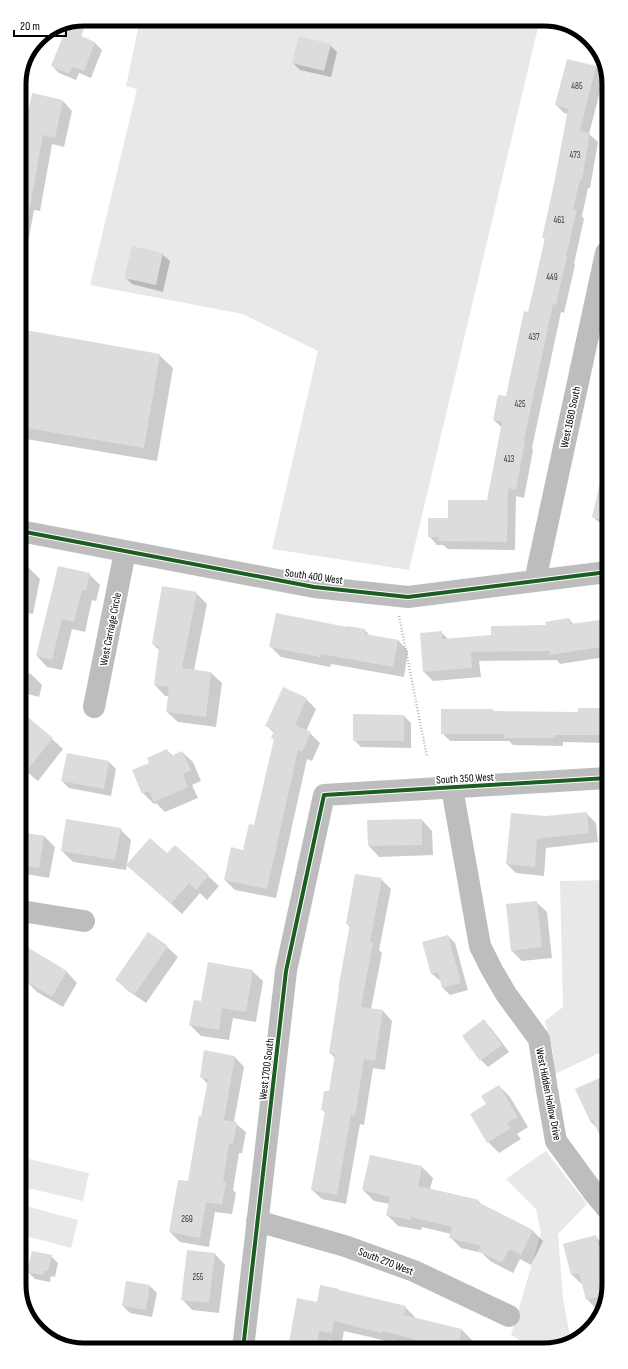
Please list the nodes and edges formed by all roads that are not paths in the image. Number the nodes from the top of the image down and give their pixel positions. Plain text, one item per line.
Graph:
1 (602, 271) edge
2 (26, 532) edge
3 (125, 552) junction
4 (602, 573) edge
5 (534, 581) junction
6 (94, 707) dead end
7 (602, 778) edge
8 (452, 788) junction
9 (324, 795) joint
10 (26, 912) edge
11 (84, 921) dead end
12 (602, 1203) edge
13 (257, 1220) junction
14 (509, 1316) dead end
15 (244, 1343) edge

1 - 5 street, West 1680 South
2 - 3 street, South 400 West
3 - 5 street, South 400 West
3 - 6 street, West Carriage Circle
4 - 5 street, South 400 West
7 - 8 street, South 350 West
8 - 9 street, South 350 West
8 - 12 street, West Hidden Hollow Drive
9 - 13 street, West 1700 South
10 - 11 street
13 - 14 street, South 270 West
13 - 15 street, West 1700 South

